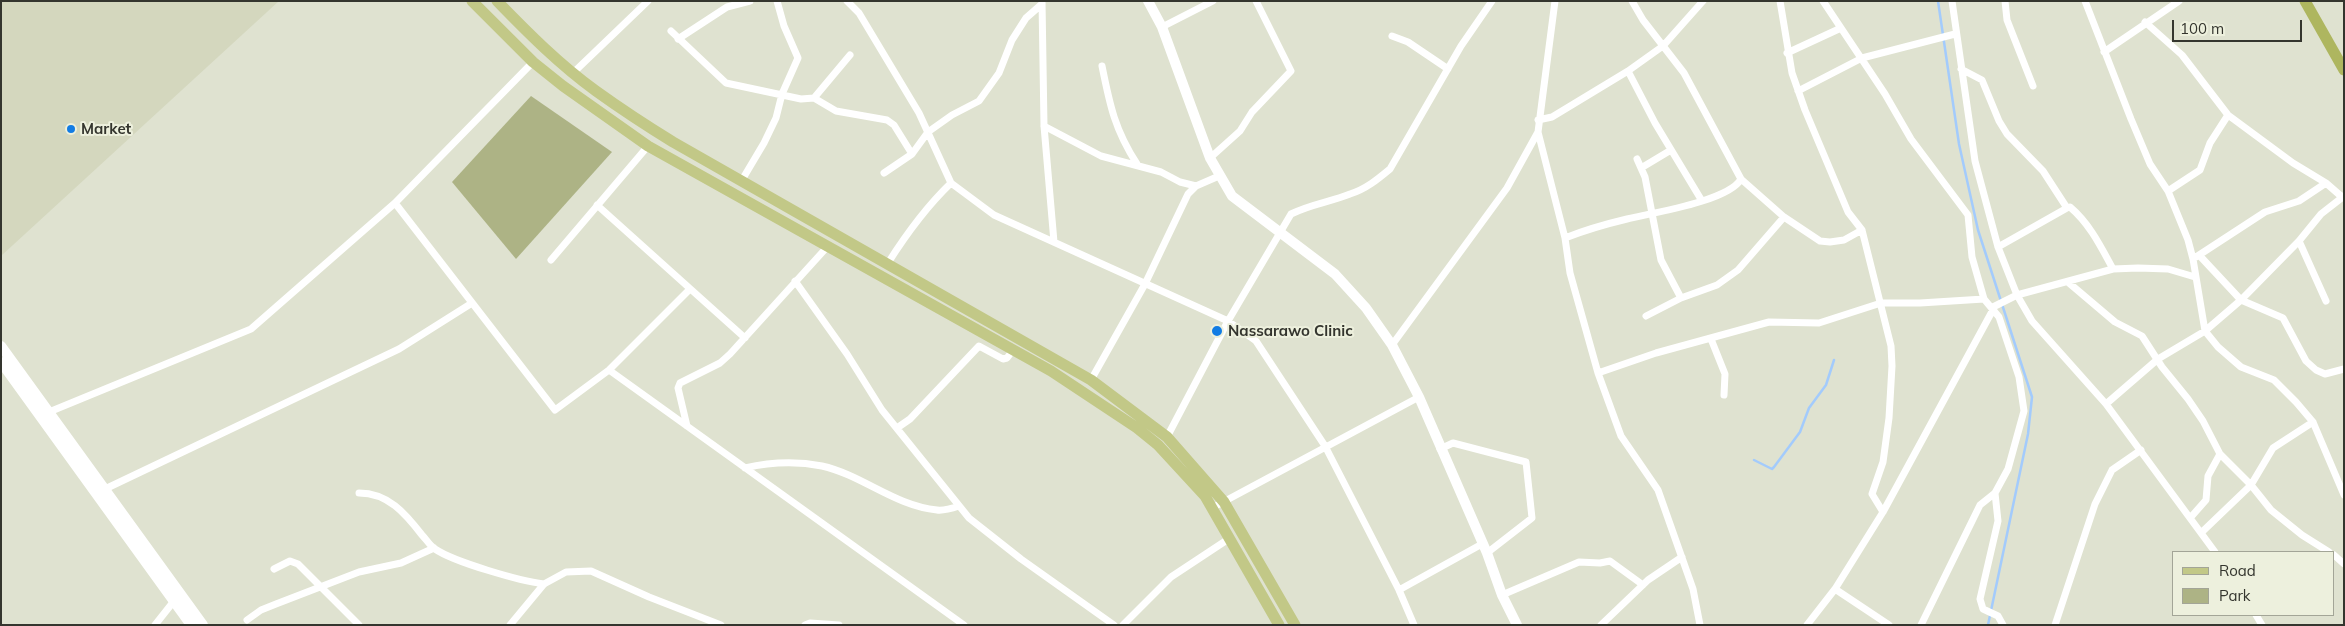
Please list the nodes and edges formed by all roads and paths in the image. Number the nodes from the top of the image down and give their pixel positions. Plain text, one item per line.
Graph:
1 (472, 1) edge
2 (497, 1) edge
3 (648, 1) edge
4 (720, 1) edge
5 (750, 1) edge
6 (778, 1) edge
7 (847, 1) edge
8 (1148, 1) edge
9 (1213, 1) edge
10 (1256, 1) edge
11 (1492, 1) edge
12 (1555, 1) edge
13 (1632, 1) edge
14 (1703, 1) edge
15 (1780, 1) edge
16 (1823, 1) edge
17 (1952, 1) edge
18 (2005, 1) edge
19 (2085, 1) edge
20 (2178, 1) edge
21 (2305, 1) edge
22 (1042, 2) edge
23 (727, 8) junction
24 (2145, 22) junction
25 (1162, 26) junction
26 (1841, 28) junction
27 (671, 31) dead end
28 (1952, 35) junction
29 (1392, 36) dead end
30 (678, 39) junction
31 (1663, 46) junction
32 (2104, 52) junction
33 (1787, 53) junction
34 (850, 55) dead end
35 (1862, 58) junction
36 (534, 62) junction
37 (1102, 66) dead end
38 (1448, 69) junction
39 (1961, 69) junction
40 (2344, 70) edge
41 (1628, 71) junction
42 (573, 73) junction
43 (2033, 86) dead end
44 (1798, 91) junction
45 (782, 94) junction
46 (814, 98) junction
47 (2228, 115) junction
48 (1538, 120) junction
49 (1044, 126) junction
50 (928, 132) junction
51 (1538, 132) junction
52 (648, 146) junction
53 (1671, 150) junction
54 (912, 154) junction
55 (1210, 158) junction
56 (1637, 159) dead end
57 (1137, 164) junction
58 (1641, 168) junction
59 (884, 173) dead end
60 (1219, 176) junction
61 (1741, 179) junction
62 (742, 180) junction
63 (952, 183) junction
64 (2326, 184) junction
65 (1196, 186) junction
66 (2168, 191) junction
67 (2343, 197) edge
68 (1702, 201) junction
69 (395, 203) junction
70 (597, 205) junction
71 (2067, 208) junction
72 (1653, 214) junction
73 (1784, 217) junction
74 (1862, 230) junction
75 (1280, 233) junction
76 (1565, 238) junction
77 (2299, 241) junction
78 (1054, 242) junction
79 (828, 246) junction
80 (1998, 247) junction
81 (2196, 257) junction
82 (552, 260) dead end
83 (888, 263) junction
84 (2113, 270) junction
85 (2195, 277) junction
86 (795, 281) junction
87 (2069, 283) junction
88 (1145, 284) junction
89 (690, 289) junction
90 (2017, 295) junction
91 (1681, 298) junction
92 (1984, 298) junction
93 (2241, 300) junction
94 (2326, 301) dead end
95 (472, 302) junction
96 (1881, 304) junction
97 (1993, 308) junction
98 (1646, 316) dead end
99 (1228, 321) junction
100 (2205, 330) junction
101 (744, 338) junction
102 (1711, 339) junction
103 (1392, 345) junction
104 (1, 346) edge
105 (1013, 350) junction
106 (2158, 359) junction
107 (1, 362) edge
108 (2344, 369) edge
109 (609, 370) junction
110 (1598, 373) junction
111 (1091, 380) junction
112 (1724, 395) dead end
113 (1419, 397) junction
114 (2106, 404) junction
115 (49, 412) junction
116 (2312, 422) junction
117 (687, 426) junction
118 (897, 428) junction
119 (1167, 437) junction
120 (1325, 446) junction
121 (1440, 448) junction
122 (2141, 450) junction
123 (2220, 454) junction
124 (745, 468) junction
125 (2250, 485) junction
126 (105, 489) junction
127 (359, 493) dead end
128 (1995, 493) junction
129 (2344, 495) edge
130 (1224, 502) junction
131 (959, 506) junction
132 (1212, 508) junction
133 (1883, 512) junction
134 (2191, 517) junction
135 (2202, 532) junction
136 (1230, 538) junction
137 (434, 548) junction
138 (1485, 548) junction
139 (2214, 551) edge
140 (2327, 551) edge
141 (1682, 558) junction
142 (2335, 558) edge
143 (2344, 564) edge
144 (274, 569) dead end
145 (544, 584) junction
146 (1643, 585) junction
147 (321, 587) junction
148 (1835, 589) junction
149 (1399, 590) junction
150 (1502, 595) junction
151 (174, 601) junction
152 (247, 620) dead end
153 (155, 625) edge
154 (191, 625) edge
155 (203, 625) edge
156 (360, 625) edge
157 (510, 625) edge
158 (721, 625) edge
159 (805, 625) edge
160 (839, 625) edge
161 (964, 625) edge
162 (1114, 625) edge
163 (1122, 625) edge
164 (1279, 625) edge
165 (1295, 625) edge
166 (1414, 625) edge
167 (1517, 625) edge
168 (1601, 625) edge
169 (1700, 625) edge
170 (1807, 625) edge
171 (1889, 625) edge
172 (1921, 625) edge
173 (2003, 625) edge
174 (2055, 625) edge

1 - 36 main road
2 - 42 main road
3 - 42 street
4 - 23 street
5 - 23 street
6 - 45 street
7 - 50 street
8 - 25 main road
9 - 25 street
10 - 55 street
11 - 38 street
12 - 48 street
13 - 31 street
14 - 31 street
15 - 33 street
16 - 26 street
17 - 28 street
18 - 43 street
19 - 32 street
20 - 24 street
21 - 40 highway
22 - 49 street
22 - 50 street
23 - 30 street
24 - 32 street
24 - 47 street
25 - 55 main road
26 - 33 street
26 - 35 street
27 - 30 street
28 - 35 street
28 - 39 street
29 - 38 street
30 - 45 street
31 - 41 street
31 - 61 street
32 - 66 street
33 - 44 street
34 - 46 street
35 - 44 street
35 - 92 street
36 - 52 main road
36 - 69 street
37 - 57 street
38 - 75 street
39 - 71 street
39 - 80 street
41 - 48 street
41 - 53 street
42 - 62 main road
44 - 74 street
45 - 46 street
45 - 62 street
46 - 54 street
47 - 64 street
47 - 66 street
48 - 51 street
49 - 57 street
49 - 78 street
50 - 54 street
50 - 63 street
51 - 76 street
51 - 103 street
52 - 70 street
52 - 79 main road
53 - 58 street
53 - 68 street
54 - 59 street
55 - 60 main road
56 - 58 street
57 - 65 street
58 - 72 street
60 - 65 street
60 - 75 main road
61 - 68 street
61 - 73 street
62 - 83 main road
63 - 78 street
63 - 83 street
64 - 67 street
64 - 81 street
65 - 88 street
66 - 81 street
67 - 77 street
68 - 72 street
69 - 95 street
69 - 115 street
70 - 82 street
70 - 89 street
71 - 80 street
71 - 84 street
72 - 76 street
72 - 91 street
73 - 74 street
73 - 91 street
74 - 96 street
75 - 99 street
75 - 103 main road
76 - 110 street
77 - 93 street
77 - 94 street
78 - 88 street
79 - 86 street
79 - 105 main road
80 - 90 street
81 - 85 street
81 - 93 street
83 - 111 main road
84 - 85 street
84 - 87 street
85 - 100 street
86 - 101 street
86 - 118 street
87 - 90 street
87 - 106 street
88 - 99 street
88 - 111 street
89 - 101 street
89 - 109 street
90 - 97 street
90 - 114 street
91 - 98 street
92 - 96 street
92 - 97 street
93 - 100 street
93 - 108 street
95 - 109 street
95 - 126 street
96 - 102 street
96 - 133 street
97 - 128 street
97 - 133 street
99 - 119 street
99 - 120 street
100 - 106 street
100 - 116 street
101 - 117 street
102 - 110 street
102 - 112 street
103 - 113 main road
104 - 115 main road
105 - 118 street
105 - 132 main road
106 - 114 street
106 - 123 street
107 - 151 main road
109 - 117 street
110 - 141 street
111 - 119 main road
113 - 120 street
113 - 121 main road
114 - 122 street
115 - 126 main road
116 - 125 street
116 - 129 street
117 - 124 street
118 - 131 street
119 - 130 main road
120 - 130 street
120 - 149 street
121 - 138 main road
121 - 138 street
122 - 134 street
122 - 174 street
123 - 125 street
123 - 134 street
124 - 131 street
124 - 161 street
125 - 135 street
125 - 140 street
126 - 155 main road
127 - 137 street
128 - 172 street
128 - 173 street
130 - 132 street
130 - 165 main road
131 - 162 street
132 - 136 main road
133 - 148 street
134 - 135 street
135 - 139 street
136 - 163 street
136 - 164 main road
137 - 145 street
137 - 147 street
138 - 149 street
138 - 150 main road
141 - 146 street
141 - 169 street
142 - 143 street
144 - 147 street
145 - 157 street
145 - 158 street
146 - 150 street
146 - 168 street
147 - 152 street
147 - 156 street
148 - 170 street
148 - 171 street
149 - 166 street
150 - 167 main road
151 - 153 street
151 - 154 main road
159 - 160 street

